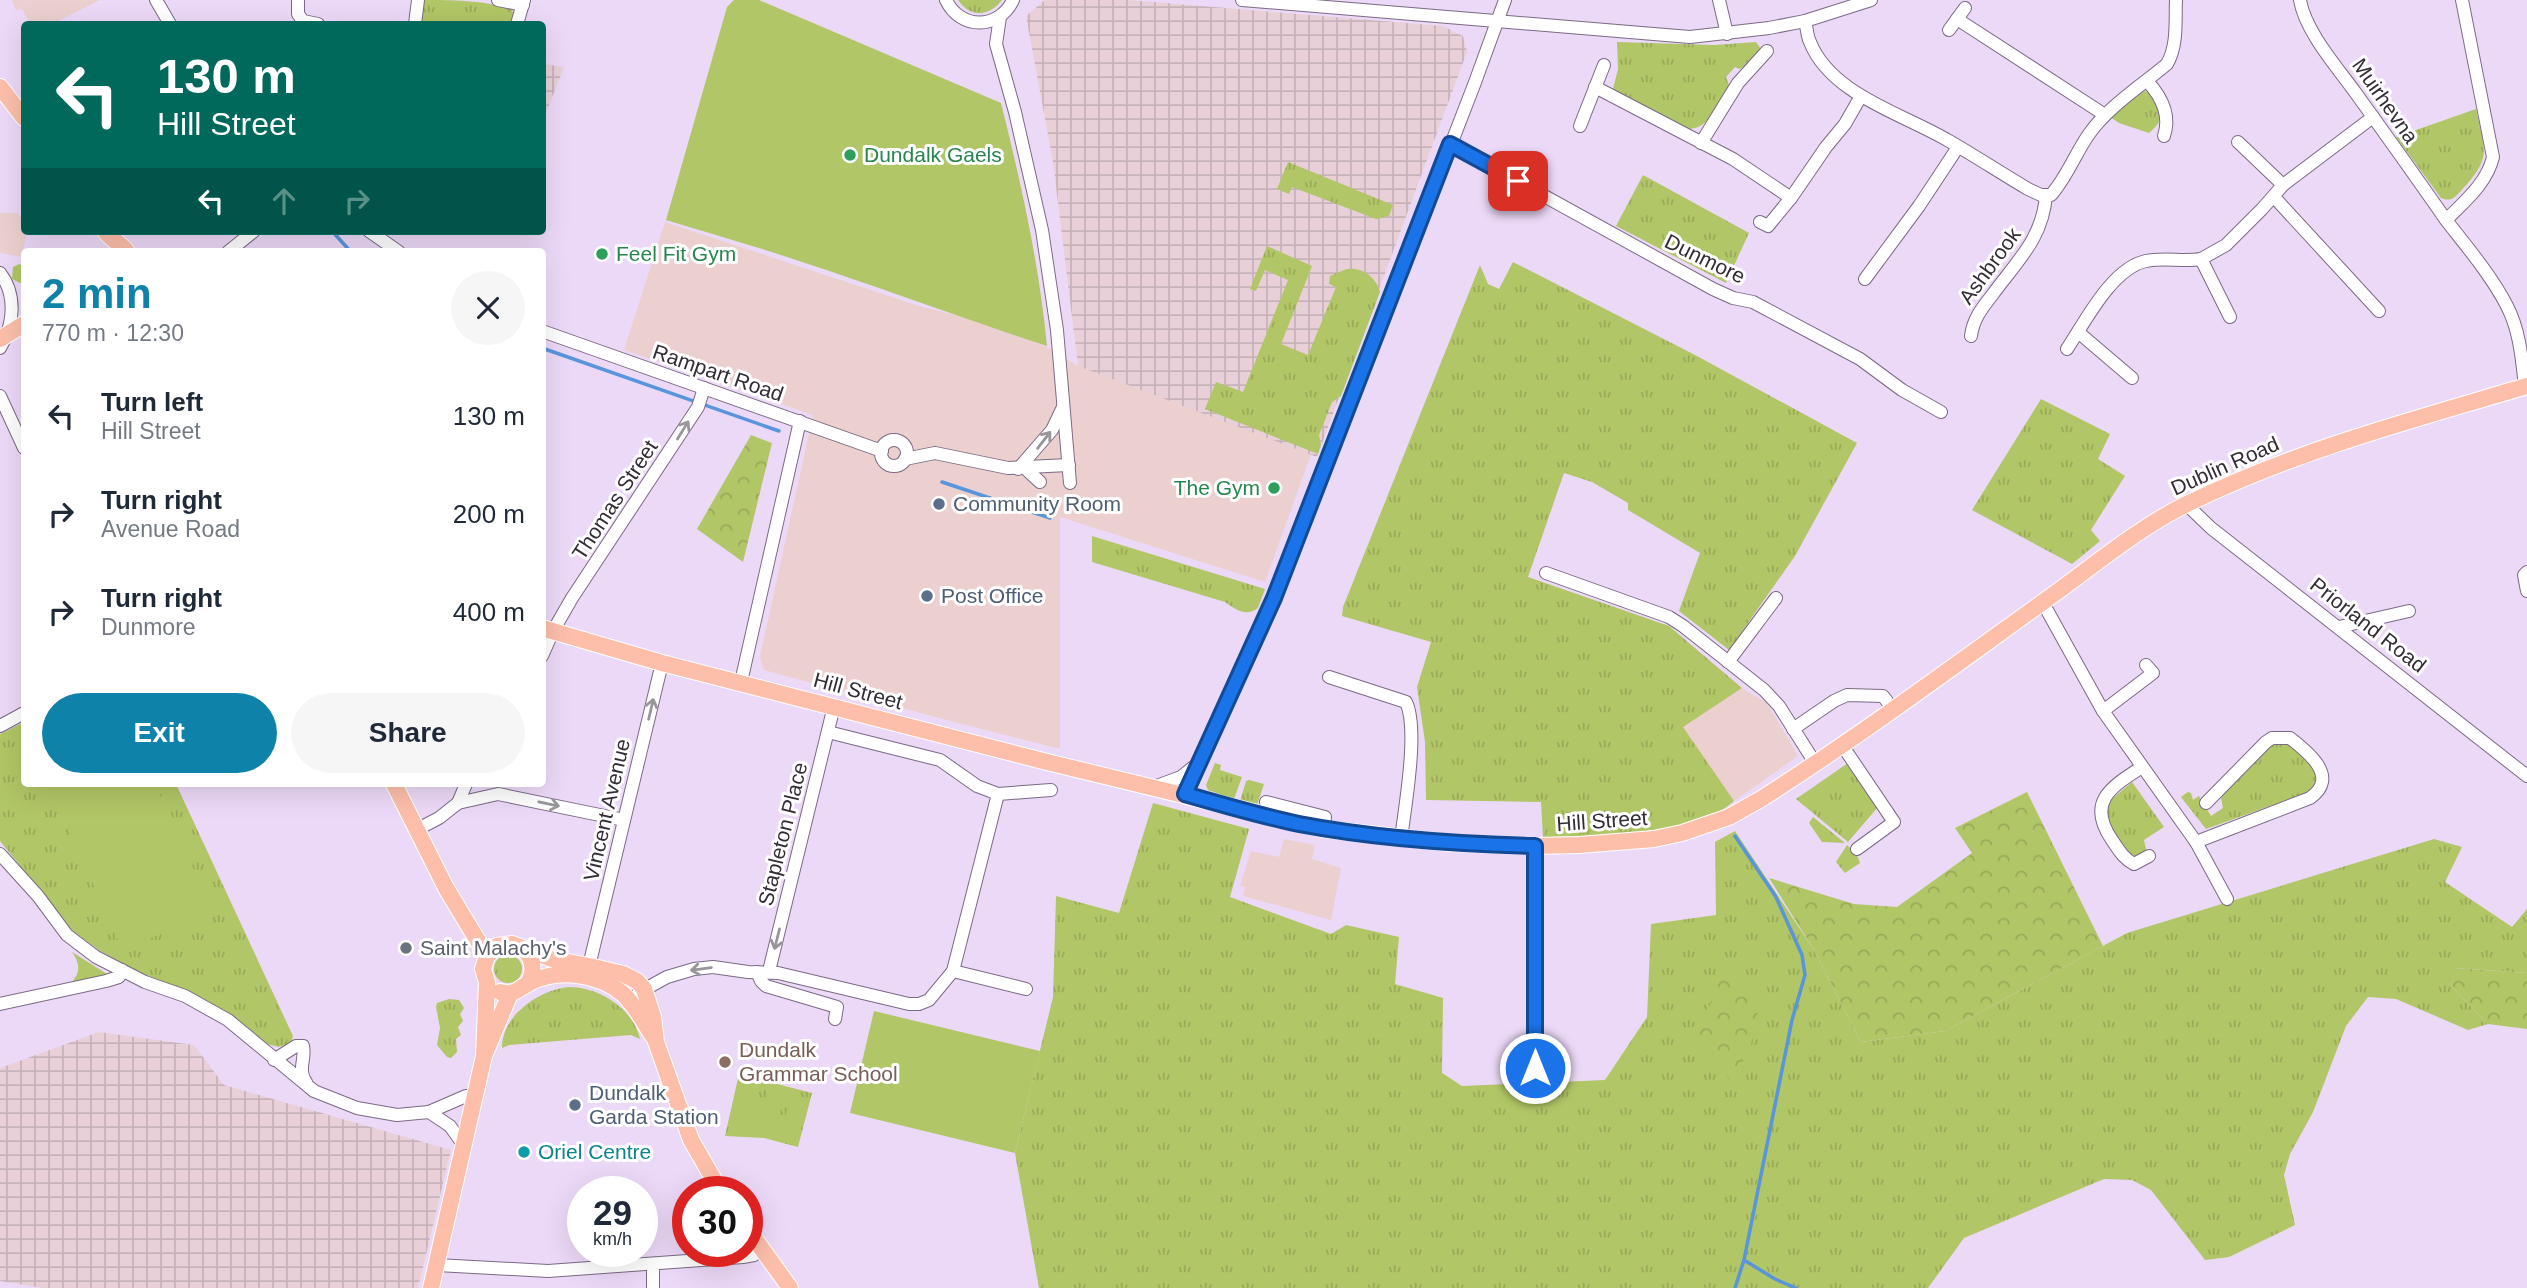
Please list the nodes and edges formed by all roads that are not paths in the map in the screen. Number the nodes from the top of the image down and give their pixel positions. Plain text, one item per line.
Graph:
1 (156, 0) edge
2 (298, 0) edge
3 (418, 0) edge
4 (498, 0) edge
5 (946, 0) edge
6 (1013, 0) edge
7 (1242, 0) edge
8 (1505, 0) edge
9 (1719, 0) edge
10 (1871, 0) edge
11 (2176, 0) edge
12 (2300, 0) edge
13 (2462, 0) edge
14 (523, 3) edge
15 (1000, 17) junction
16 (1498, 20) junction
17 (168, 21) edge
18 (303, 21) edge
19 (415, 21) edge
20 (518, 21) edge
21 (1805, 21) junction
22 (976, 23) junction
23 (1949, 30) dead end
24 (1727, 34) junction
25 (996, 44) junction
26 (1767, 51) dead end
27 (1604, 65) dead end
28 (2147, 80) junction
29 (0, 87) edge
30 (1595, 87) junction
31 (1861, 96) junction
32 (21, 114) edge
33 (2105, 115) junction
34 (2373, 117) junction
35 (1580, 126) dead end
36 (2164, 136) dead end
37 (2238, 142) dead end
38 (1701, 143) junction
39 (1450, 144) junction
40 (1958, 147) junction
41 (2283, 185) junction
42 (2046, 195) junction
43 (2274, 197) junction
44 (1791, 198) junction
45 (2446, 220) junction
46 (1760, 222) dead end
47 (249, 235) edge
48 (375, 235) edge
49 (108, 240) edge
50 (124, 248) edge
51 (233, 248) edge
52 (393, 248) edge
53 (2201, 259) junction
54 (0, 273) edge
55 (1865, 279) dead end
56 (2379, 311) dead end
57 (2230, 317) dead end
58 (21, 326) edge
59 (2078, 332) junction
60 (546, 333) edge
61 (1971, 336) dead end
62 (2, 341) edge
63 (2067, 349) dead end
64 (2132, 378) dead end
65 (2526, 387) edge
66 (0, 396) edge
67 (701, 398) junction
68 (1063, 407) junction
69 (1941, 412) dead end
70 (800, 421) junction
71 (21, 442) edge
72 (902, 443) junction
73 (882, 451) junction
74 (935, 453) junction
75 (905, 459) junction
76 (1069, 465) junction
77 (1022, 469) junction
78 (1040, 482) dead end
79 (1070, 483) dead end
80 (2186, 504) junction
81 (2527, 572) edge
82 (1546, 573) dead end
83 (2527, 591) edge
84 (1776, 598) dead end
85 (2043, 603) junction
86 (2409, 611) dead end
87 (2339, 627) junction
88 (548, 629) edge
89 (1973, 652) joint
90 (1728, 662) junction
91 (662, 663) junction
92 (2146, 665) dead end
93 (1329, 677) dead end
94 (741, 682) junction
95 (834, 706) junction
96 (1893, 709) junction
97 (2104, 711) junction
98 (21, 715) edge
99 (0, 726) edge
100 (1793, 729) junction
101 (828, 732) junction
102 (1842, 745) junction
103 (1815, 763) junction
104 (1198, 764) junction
105 (2142, 767) junction
106 (2527, 776) edge
107 (395, 787) edge
108 (465, 787) edge
109 (1153, 787) junction
110 (1051, 790) dead end
111 (998, 794) junction
112 (1185, 794) junction
113 (458, 803) junction
114 (1266, 803) dead end
115 (2206, 803) dead end
116 (624, 820) junction
117 (1323, 828) junction
118 (416, 830) junction
119 (1401, 839) junction
120 (2196, 842) junction
121 (1535, 846) junction
122 (1857, 849) dead end
123 (0, 854) edge
124 (2149, 856) dead end
125 (2227, 899) dead end
126 (519, 946) junction
127 (486, 957) junction
128 (589, 965) junction
129 (122, 971) junction
130 (953, 971) junction
131 (763, 972) junction
132 (487, 982) junction
133 (528, 984) junction
134 (644, 989) junction
135 (1026, 989) dead end
136 (510, 994) junction
137 (624, 996) junction
138 (0, 1004) edge
139 (835, 1019) dead end
140 (656, 1042) junction
141 (484, 1056) junction
142 (274, 1060) junction
143 (1535, 1068) dead end
144 (309, 1085) junction
145 (475, 1097) junction
146 (429, 1112) junction
147 (465, 1148) junction
148 (712, 1176) edge
149 (763, 1250) edge
150 (438, 1265) junction
151 (608, 1267) edge
152 (653, 1267) edge
153 (431, 1288) edge
154 (653, 1288) edge
155 (790, 1288) edge

1 - 17 street
2 - 18 street
3 - 19 street
4 - 14 street
5 - 22 street
6 - 15 street
7 - 16 street
8 - 16 street
9 - 24 street
10 - 21 street
11 - 28 street
12 - 34 street, Muirhevna
13 - 45 street
14 - 20 street
15 - 22 street
15 - 25 street
16 - 24 street
16 - 39 street
21 - 24 street
21 - 31 street
22 - 25 street
23 - 33 street
25 - 68 street
26 - 38 street
27 - 30 street
28 - 33 street
28 - 36 street
29 - 32 main road
30 - 35 street
30 - 38 street
31 - 40 street
31 - 44 street
33 - 42 street
34 - 41 street
34 - 45 street, Muirhevna
37 - 41 street
38 - 44 street
39 - 69 street, Dunmore
39 - 104 street
40 - 42 street
40 - 55 street
41 - 43 street
42 - 61 street, Ashbrook
43 - 53 street
43 - 56 street
44 - 46 street
45 - 65 street, Muirhevna
47 - 51 street
48 - 52 street
49 - 50 main road
53 - 57 street
53 - 59 street
54 - 62 street
58 - 62 main road
59 - 63 street
59 - 64 street
60 - 67 street, Rampart Road
65 - 80 main road, Dublin Road
66 - 71 street
67 - 70 street, Rampart Road
88 -> 67 street, Thomas Street
68 - 76 street
77 -> 68 street
70 - 73 street, Rampart Road
70 - 94 street
72 - 73 street
72 - 74 street
72 - 75 street
73 - 75 street
74 - 75 street
74 - 77 street
76 - 77 street
76 - 79 street
77 - 78 street
80 - 85 main road, Dublin Road
80 - 87 street, Priorland Road
81 - 83 street
82 - 90 street
84 - 90 street
85 - 89 main road, Dublin Road
85 - 97 street
86 - 87 street
87 - 106 street, Priorland Road
88 - 91 main road, Hill Street
89 - 96 main road, Hill Street
90 - 100 street
91 - 94 main road, Hill Street
116 -> 91 street, Vincent Avenue
92 - 97 street
93 - 119 street
94 - 95 main road, Hill Street
95 - 101 street, Stapleton Place
95 - 109 main road, Hill Street
96 - 100 street
96 - 102 main road, Hill Street
97 - 105 street
98 - 99 street
100 - 103 street
101 - 111 street
101 -> 131 street, Stapleton Place
102 - 103 main road, Hill Street
102 - 122 street
103 - 121 main road, Hill Street
104 - 109 street
104 - 112 street
105 - 120 street
105 - 124 street
107 - 118 main road
108 - 113 street
109 - 112 main road, Hill Street
110 - 111 street
111 - 130 street
112 - 117 main road, Hill Street
113 -> 116 street
113 - 118 street
114 - 117 street
115 - 120 street
116 - 128 street, Vincent Avenue
117 - 119 main road, Hill Street
118 - 127 main road
119 - 121 main road, Hill Street
120 - 125 street
121 - 143 street
123 - 129 street
126 - 127 main road
126 - 128 main road
126 - 133 main road
127 - 132 main road
128 - 134 main road
129 - 138 street
129 - 142 street
130 - 131 street
130 - 135 street
131 -> 134 street
131 - 139 street
132 - 136 main road
132 - 141 main road
133 - 136 main road
133 - 137 main road
134 - 137 street
134 - 140 main road
136 - 141 main road
137 - 140 main road
140 - 148 main road
141 - 145 main road
142 - 144 street
142 - 144 street
144 - 146 street
145 - 146 street
145 - 147 main road
146 - 147 street
147 - 150 main road
149 - 155 main road
150 - 151 street
150 - 153 main road
152 - 154 street

